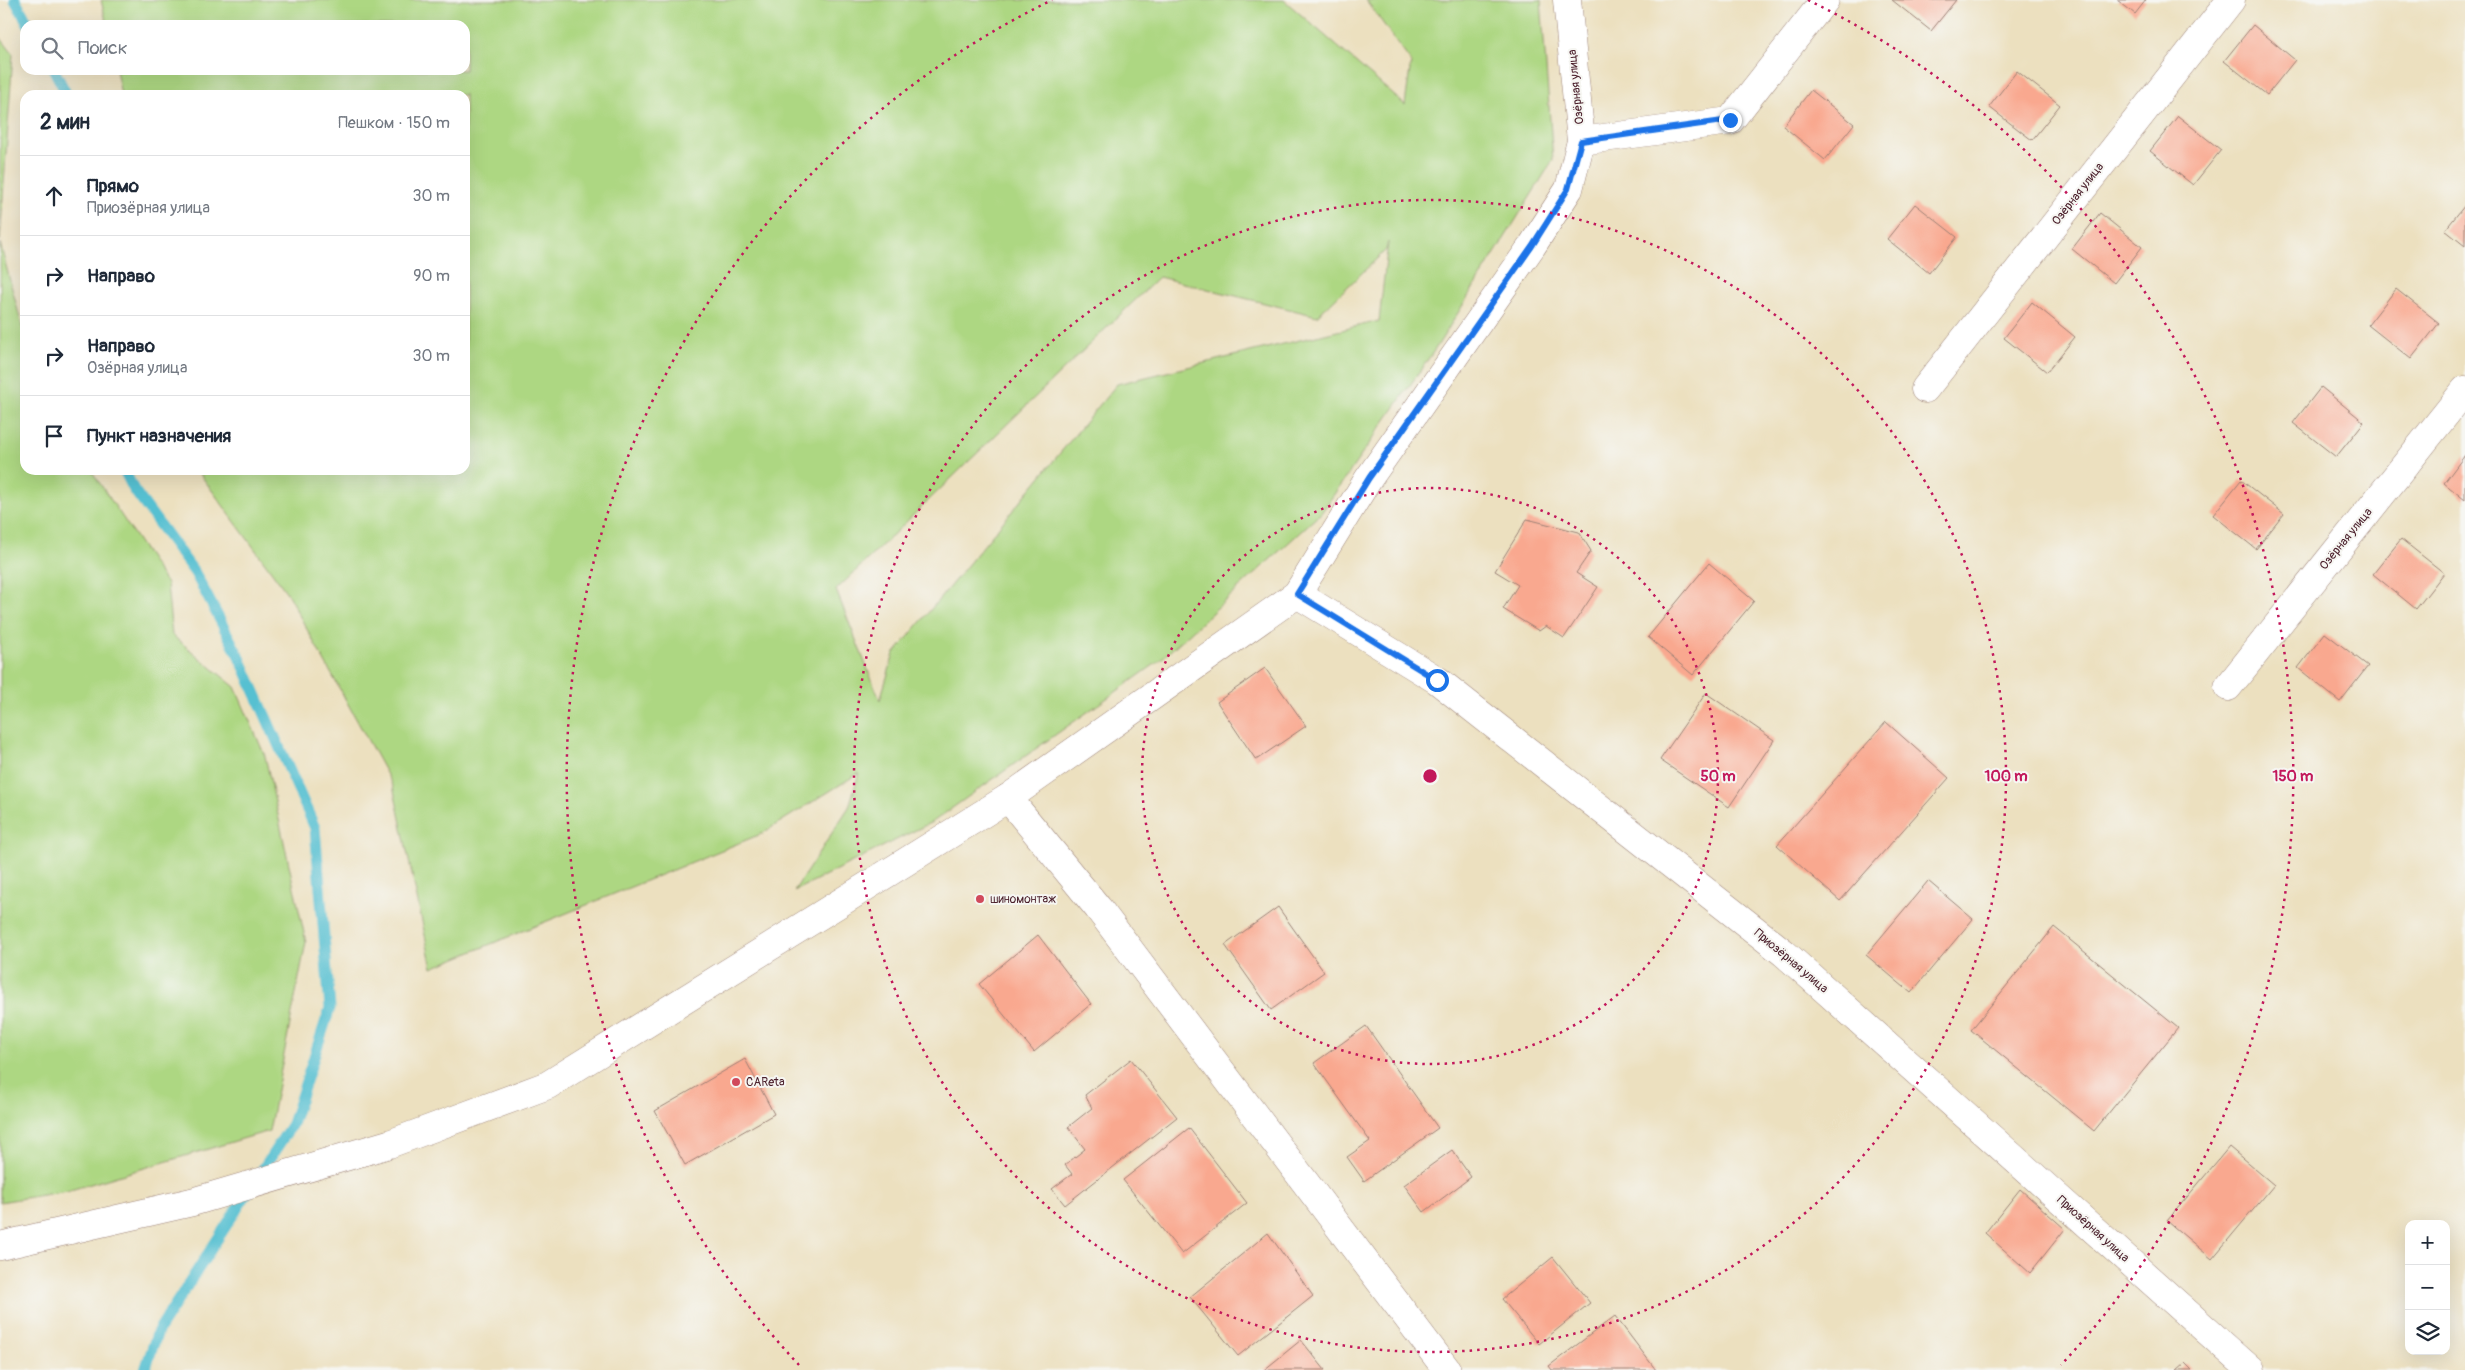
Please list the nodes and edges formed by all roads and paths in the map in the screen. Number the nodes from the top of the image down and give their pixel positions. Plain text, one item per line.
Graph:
1 (1567, 0) edge
2 (1825, 0) edge
3 (2231, 0) edge
4 (1581, 141) junction
5 (1925, 389) dead end
6 (2465, 390) edge
7 (1297, 594) junction
8 (2228, 687) dead end
9 (1008, 798) junction
10 (0, 1246) edge
11 (1447, 1370) edge
12 (2251, 1370) edge

1 - 4 street, Озёрная улица
2 - 4 street, Озёрная улица
3 - 5 street, Озёрная улица
4 - 7 street
6 - 8 street, Озёрная улица
7 - 9 street
7 - 12 street, Приозёрная улица
9 - 10 street
9 - 11 street

